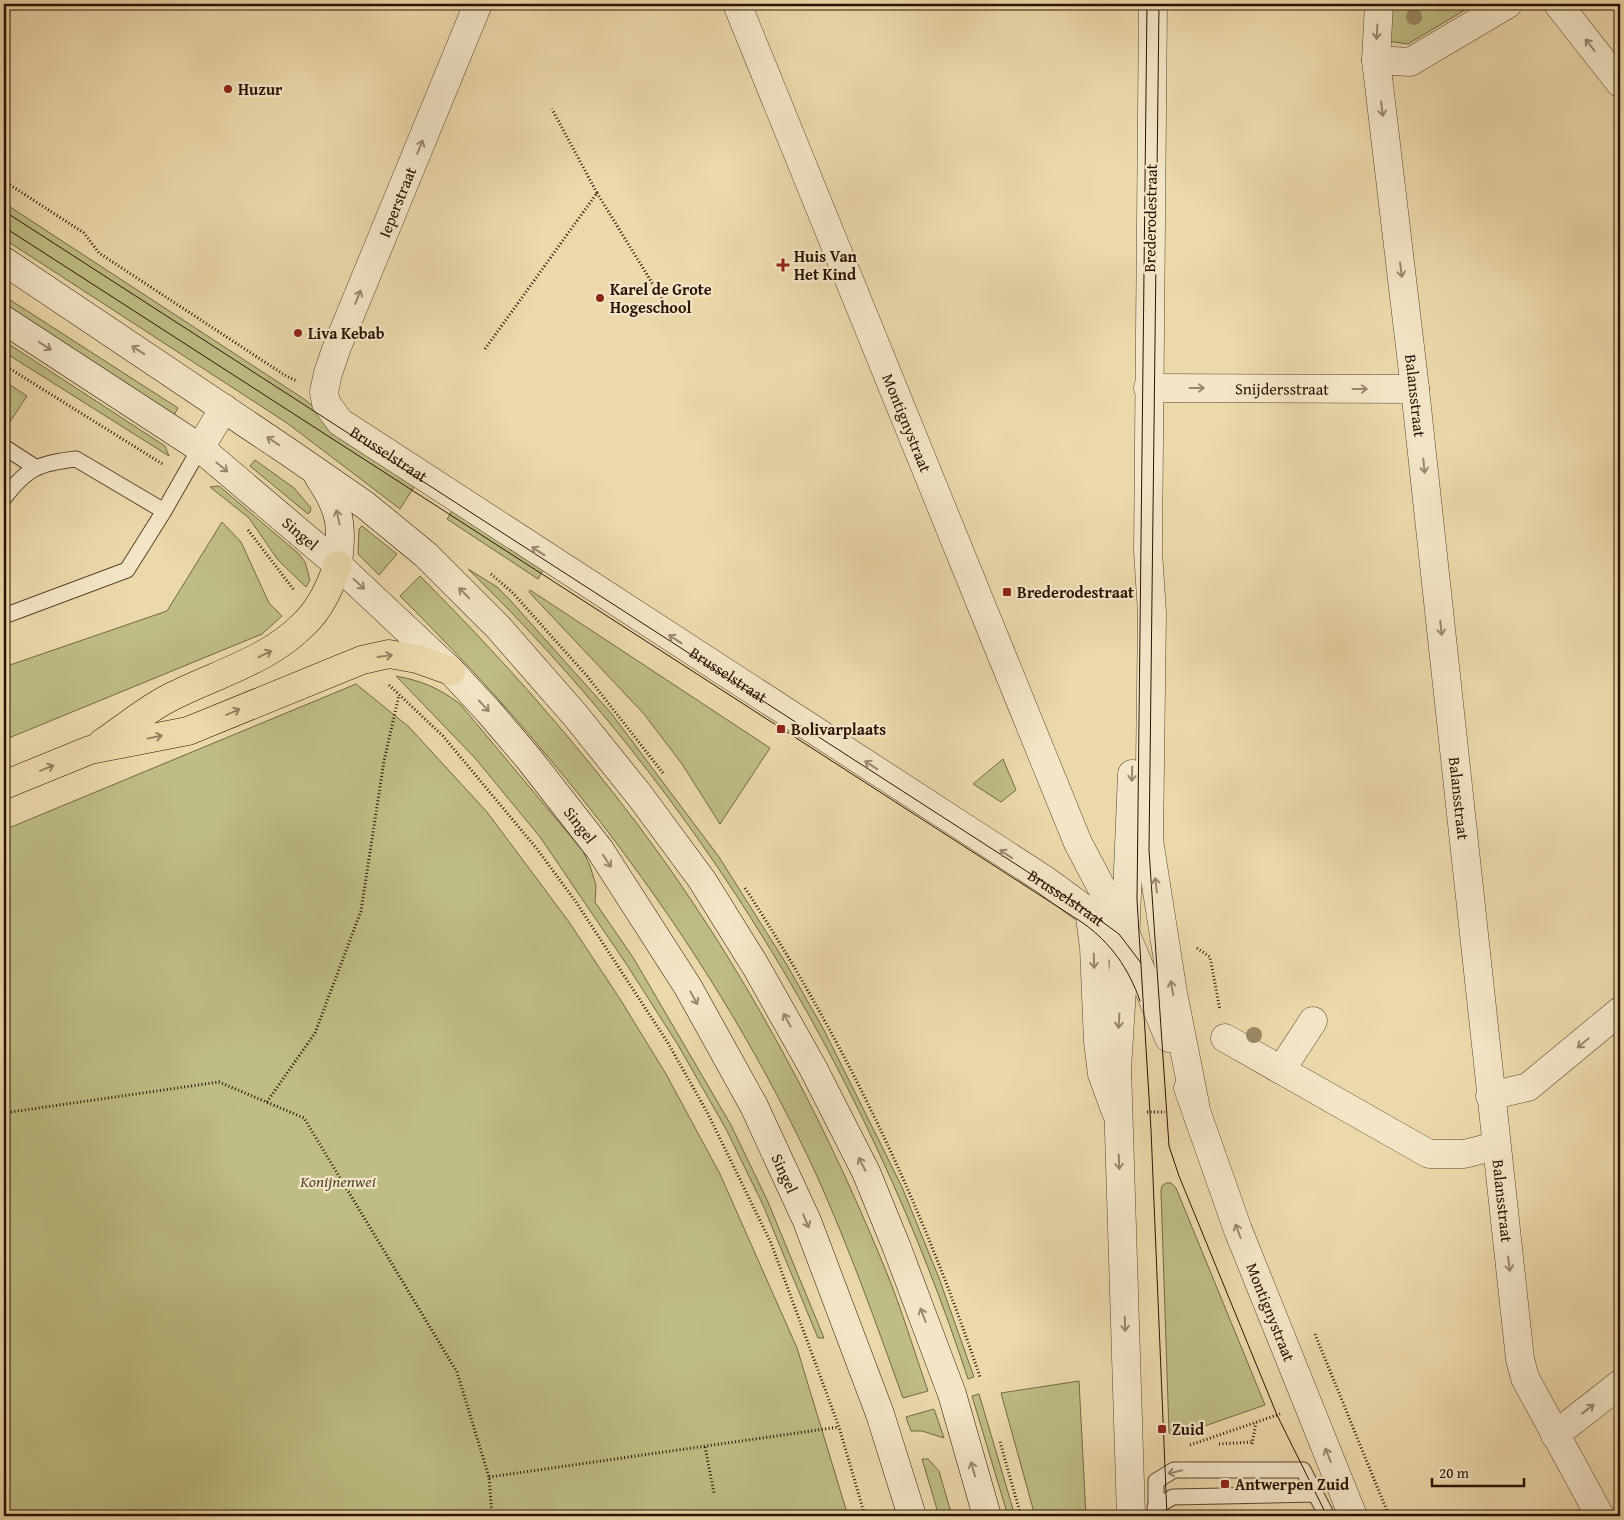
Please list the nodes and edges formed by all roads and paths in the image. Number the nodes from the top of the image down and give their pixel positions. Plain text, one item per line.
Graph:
1 (478, 4) edge
2 (738, 4) edge
3 (1153, 4) edge
4 (1379, 4) edge
5 (1508, 4) edge
6 (1558, 4) edge
7 (1376, 60) junction
8 (1620, 83) edge
9 (552, 109) dead end
10 (4, 181) edge
11 (598, 193) junction
12 (4, 262) edge
13 (665, 304) dead end
14 (4, 320) edge
15 (484, 349) dead end
16 (1148, 388) junction
17 (1415, 390) junction
18 (325, 397) junction
19 (224, 408) junction
20 (4, 448) edge
21 (200, 448) junction
22 (35, 467) junction
23 (313, 469) junction
24 (4, 498) edge
25 (164, 511) junction
26 (1148, 551) junction
27 (338, 565) junction
28 (4, 616) edge
29 (362, 660) junction
30 (450, 671) junction
31 (399, 694) junction
32 (90, 750) junction
33 (4, 785) edge
34 (1078, 843) junction
35 (1089, 912) junction
36 (1163, 934) joint
37 (1125, 944) junction
38 (1194, 946) dead end
39 (1620, 1012) edge
40 (1312, 1021) dead end
41 (1226, 1038) joint
42 (1281, 1070) junction
43 (1490, 1096) junction
44 (267, 1102) junction
45 (1195, 1104) junction
46 (4, 1113) edge
47 (1117, 1113) junction
48 (1496, 1146) junction
49 (1311, 1326) dead end
50 (1620, 1384) edge
51 (1283, 1407) dead end
52 (1256, 1423) junction
53 (838, 1426) junction
54 (1555, 1435) junction
55 (1188, 1446) dead end
56 (705, 1448) junction
57 (1252, 1449) dead end
58 (490, 1477) junction
59 (714, 1493) dead end
60 (1316, 1494) junction
61 (1147, 1513) edge
62 (492, 1516) edge
63 (866, 1516) edge
64 (912, 1516) edge
65 (987, 1516) edge
66 (1326, 1516) edge
67 (1354, 1516) edge
68 (1389, 1516) edge
69 (1600, 1516) edge

18 -> 1 street, Ieperstraat
2 - 34 street, Montignystraat
3 - 16 street, Brederodestraat
4 -> 7 street, Balansstraat
5 - 7 street
8 -> 6 street
7 -> 17 street, Balansstraat
9 - 11 path
10 - 18 path
11 - 13 path
11 - 15 path
19 -> 12 street
14 -> 21 street, Singel
16 -> 17 street, Snijdersstraat
16 - 26 street, Brederodestraat
17 -> 43 street, Balansstraat
35 -> 18 street, Brusselstraat
19 - 21 street
23 -> 19 street
20 - 22 lane
21 - 25 lane
21 -> 27 street, Singel
22 - 24 lane
22 - 25 lane
27 -> 23 street
65 -> 23 street
25 - 28 lane
36 -> 26 street, Brederodestraat
26 -> 37 street, Brederodestraat
27 -> 30 street, Singel
32 -> 27 highway
29 -> 30 highway
29 - 31 path
32 -> 29 highway
30 -> 64 street, Singel
31 - 44 path
31 - 53 path
33 -> 32 highway
34 - 35 street, Montignystraat
34 - 37 street, Montignystraat
35 - 37 street, Brusselstraat
35 -> 47 street, Montignystraat
45 -> 36 street, Montignystraat
37 - 45 street, Montignystraat
37 -> 47 street, Montignystraat
38 - 41 path
39 -> 43 street
40 - 42 street
41 - 42 street
42 - 48 street
43 - 48 street, Balansstraat
44 - 46 path
44 - 58 path
45 - 47 path
67 -> 45 street, Montignystraat
47 -> 61 street, Montignystraat
48 -> 54 street, Balansstraat
49 - 68 path
54 -> 50 street
51 - 52 path
52 - 55 path
52 - 57 path
53 - 56 path
53 - 63 path
54 - 69 street, Balansstraat
56 - 58 path
56 - 59 path
58 - 62 path
60 - 61 lane
60 -> 61 lane
60 - 66 lane

